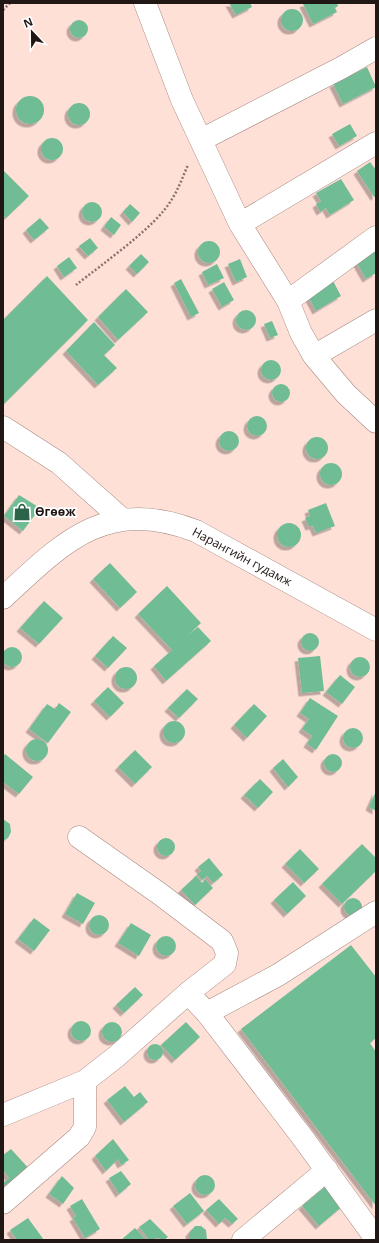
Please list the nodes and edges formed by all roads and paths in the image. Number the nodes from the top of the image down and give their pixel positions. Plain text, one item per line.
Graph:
1 (10, 3) edge
2 (146, 3) edge
3 (3, 10) edge
4 (376, 48) edge
5 (200, 140) junction
6 (376, 143) edge
7 (240, 224) junction
8 (376, 237) edge
9 (76, 285) dead end
10 (288, 301) junction
11 (376, 320) edge
12 (314, 356) junction
13 (376, 422) edge
14 (3, 427) edge
15 (122, 519) junction
16 (3, 598) edge
17 (376, 630) edge
18 (79, 837) dead end
19 (376, 912) edge
20 (188, 993) junction
21 (206, 1013) junction
22 (85, 1081) junction
23 (3, 1115) edge
24 (327, 1170) junction
25 (3, 1203) edge
26 (376, 1239) edge
27 (243, 1240) edge

1 - 3 path
2 - 5 street
4 - 5 street
5 - 7 street
5 - 9 path
6 - 7 street
7 - 10 street
8 - 10 street
10 - 12 street
11 - 12 street
12 - 13 street
14 - 15 street
15 - 16 street, Нарангийн гудамж
15 - 17 street, Нарангийн гудамж
18 - 20 street
19 - 21 street
20 - 21 street
20 - 22 street
21 - 24 street
22 - 23 street
22 - 25 street
24 - 26 street
24 - 27 street

